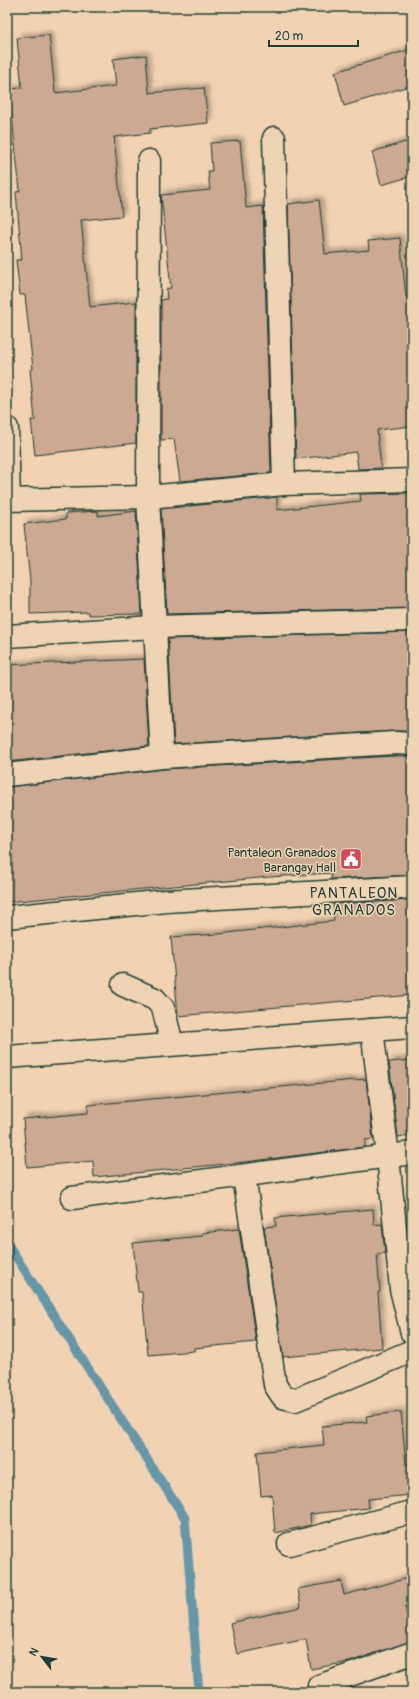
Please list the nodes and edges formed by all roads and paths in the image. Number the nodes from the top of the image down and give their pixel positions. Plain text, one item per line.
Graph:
1 (274, 138) dead end
2 (148, 161) dead end
3 (7, 428) edge
4 (412, 480) edge
5 (284, 484) junction
6 (148, 497) junction
7 (8, 500) edge
8 (412, 620) edge
9 (155, 627) junction
10 (7, 636) edge
11 (412, 744) edge
12 (162, 757) junction
13 (7, 775) edge
14 (412, 887) edge
15 (7, 917) edge
16 (123, 985) dead end
17 (412, 1027) edge
18 (372, 1030) junction
19 (172, 1044) junction
20 (7, 1057) edge
21 (412, 1153) edge
22 (388, 1156) junction
23 (244, 1176) junction
24 (72, 1198) dead end
25 (412, 1333) edge
26 (412, 1351) edge
27 (412, 1512) edge
28 (289, 1544) dead end
29 (412, 1653) edge
30 (320, 1686) dead end

1 - 5 street
2 - 6 street
3 - 7 street
4 - 5 street
5 - 6 street
6 - 7 street
6 - 9 street
8 - 9 street
9 - 10 street
9 - 12 street
11 - 12 street
12 - 13 street
14 - 15 street
16 - 19 street
17 - 18 street
18 - 19 street
18 - 22 street
19 - 20 street
21 - 22 street
22 - 23 street
22 - 25 street
23 - 24 street
23 - 26 street
27 - 28 street
29 - 30 street

